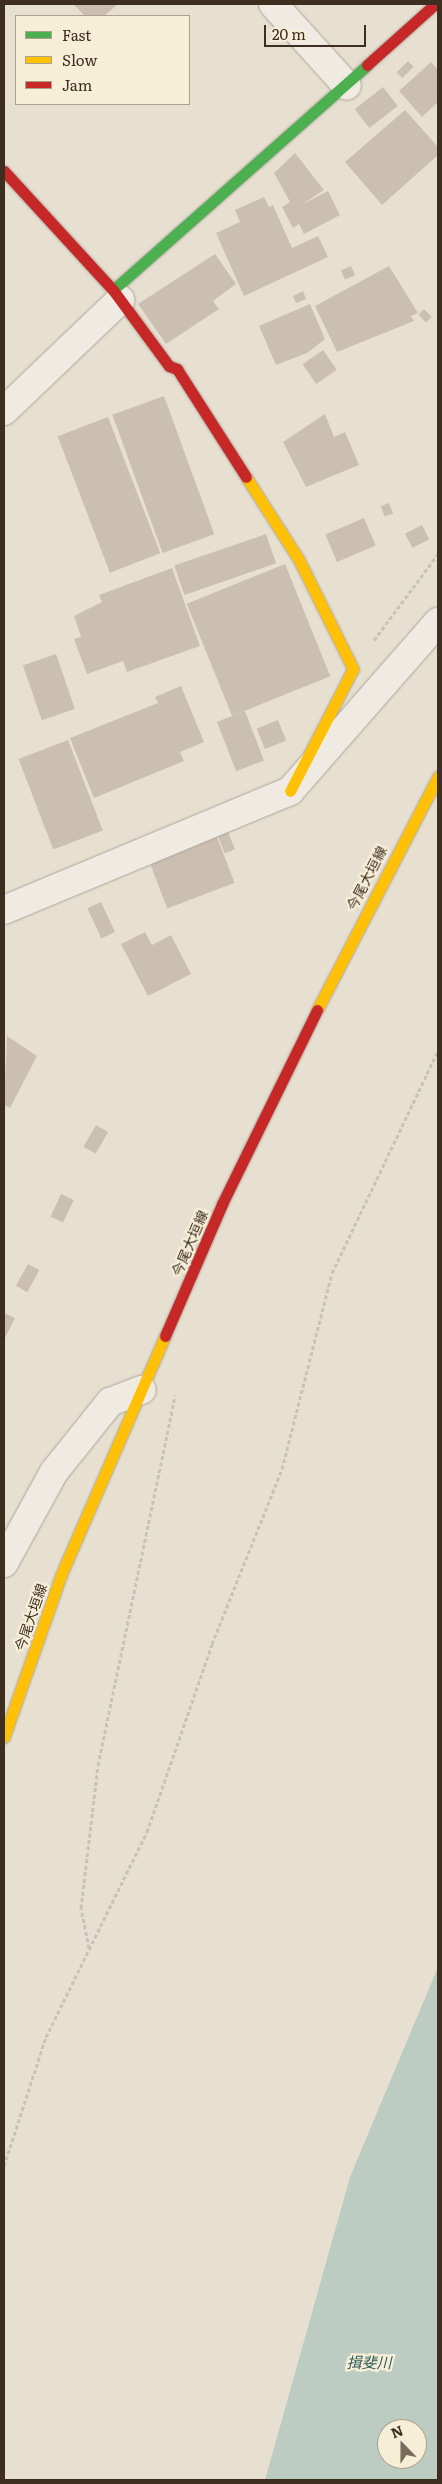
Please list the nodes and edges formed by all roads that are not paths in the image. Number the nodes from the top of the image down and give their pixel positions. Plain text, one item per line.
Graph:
1 (273, 4) edge
2 (435, 4) edge
3 (348, 86) junction
4 (4, 172) edge
5 (117, 295) junction
6 (4, 411) edge
7 (438, 622) edge
8 (438, 777) edge
9 (290, 791) junction
10 (4, 910) edge
11 (142, 1390) junction
12 (4, 1562) edge
13 (4, 1737) edge

1 - 3 street
2 - 3 street
3 - 5 street
4 - 5 street
5 - 6 street
5 - 9 street
7 - 9 street
8 - 11 street, 今尾大垣線
9 - 10 street
11 - 12 street
11 - 13 street, 今尾大垣線

